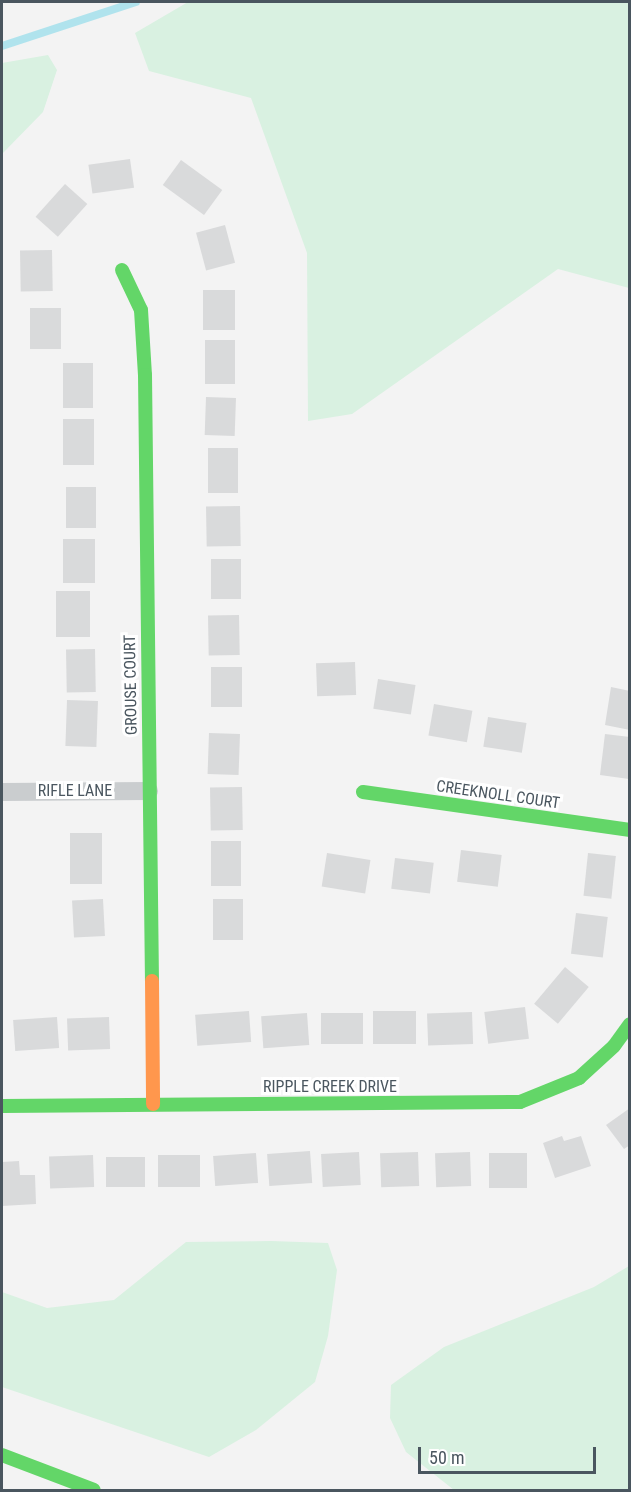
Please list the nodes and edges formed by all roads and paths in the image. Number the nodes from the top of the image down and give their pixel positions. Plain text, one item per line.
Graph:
1 (122, 270) dead end
2 (149, 791) junction
3 (2, 792) edge
4 (363, 792) dead end
5 (630, 830) edge
6 (630, 1024) edge
7 (153, 1104) junction
8 (2, 1106) edge
9 (2, 1455) edge
10 (94, 1491) edge

1 - 2 street, GROUSE COURT
2 - 3 street, RIFLE LANE
2 - 7 street, GROUSE COURT
4 - 5 street, CREEKNOLL COURT
6 - 7 street, RIPPLE CREEK DRIVE
7 - 8 street, RIPPLE CREEK DRIVE
9 - 10 street

